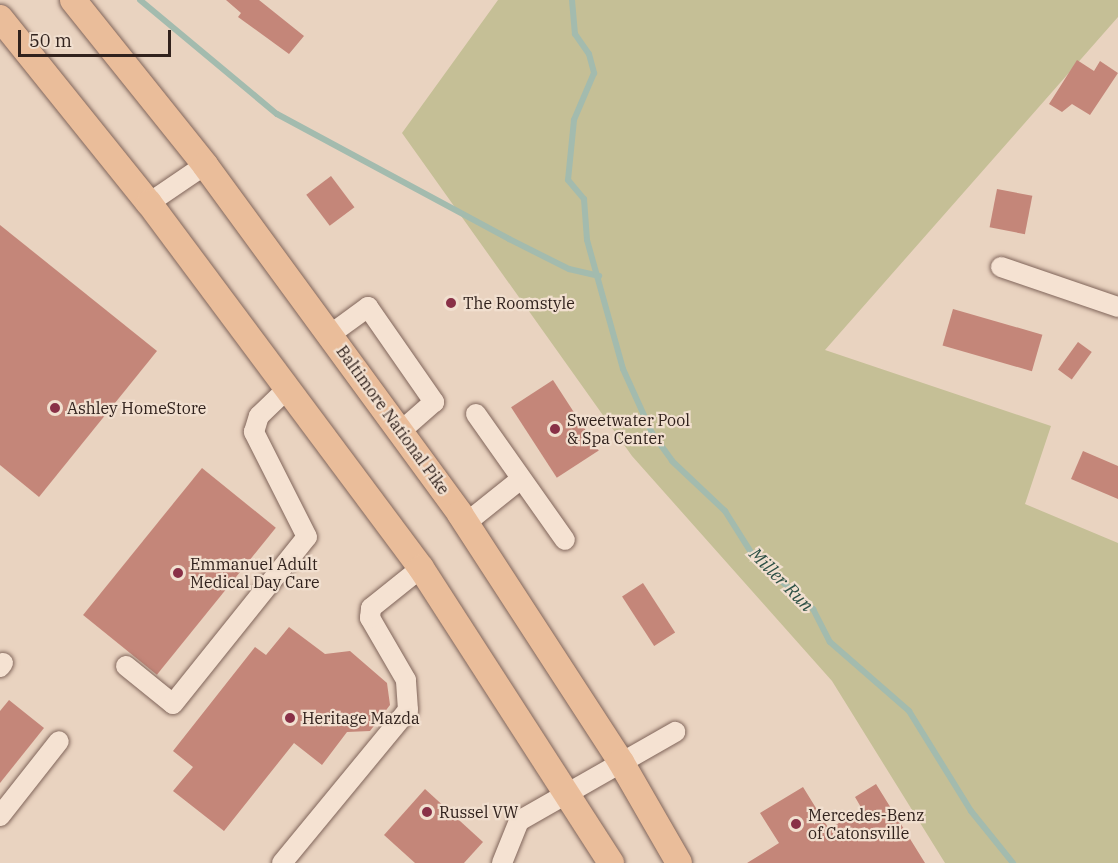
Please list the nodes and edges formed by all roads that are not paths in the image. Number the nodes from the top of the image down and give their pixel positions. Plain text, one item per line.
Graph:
1 (73, 0) edge
2 (0, 18) edge
3 (205, 165) junction
4 (149, 203) junction
5 (1001, 267) dead end
6 (1118, 307) edge
7 (331, 334) junction
8 (288, 388) junction
9 (476, 414) dead end
10 (401, 431) junction
11 (521, 479) junction
12 (466, 523) junction
13 (565, 540) dead end
14 (421, 568) junction
15 (126, 666) dead end
16 (675, 732) dead end
17 (59, 741) dead end
18 (621, 762) junction
19 (568, 793) junction
20 (0, 816) edge
21 (282, 863) edge
22 (502, 863) edge
23 (611, 863) edge
24 (679, 863) edge

1 - 3 main road, Baltimore National Pike
2 - 4 main road
3 - 4 street
3 - 7 main road, Baltimore National Pike
4 - 8 main road
5 - 6 street
7 - 10 main road, Baltimore National Pike
7 - 10 street
8 - 14 main road
8 - 15 street
9 - 11 street
10 - 12 main road, Baltimore National Pike
11 - 12 street
11 - 13 street
12 - 18 main road, Baltimore National Pike
14 - 19 main road
14 - 21 street
16 - 18 street
17 - 20 street
18 - 19 street
18 - 24 main road, Baltimore National Pike
19 - 22 street
19 - 23 main road

